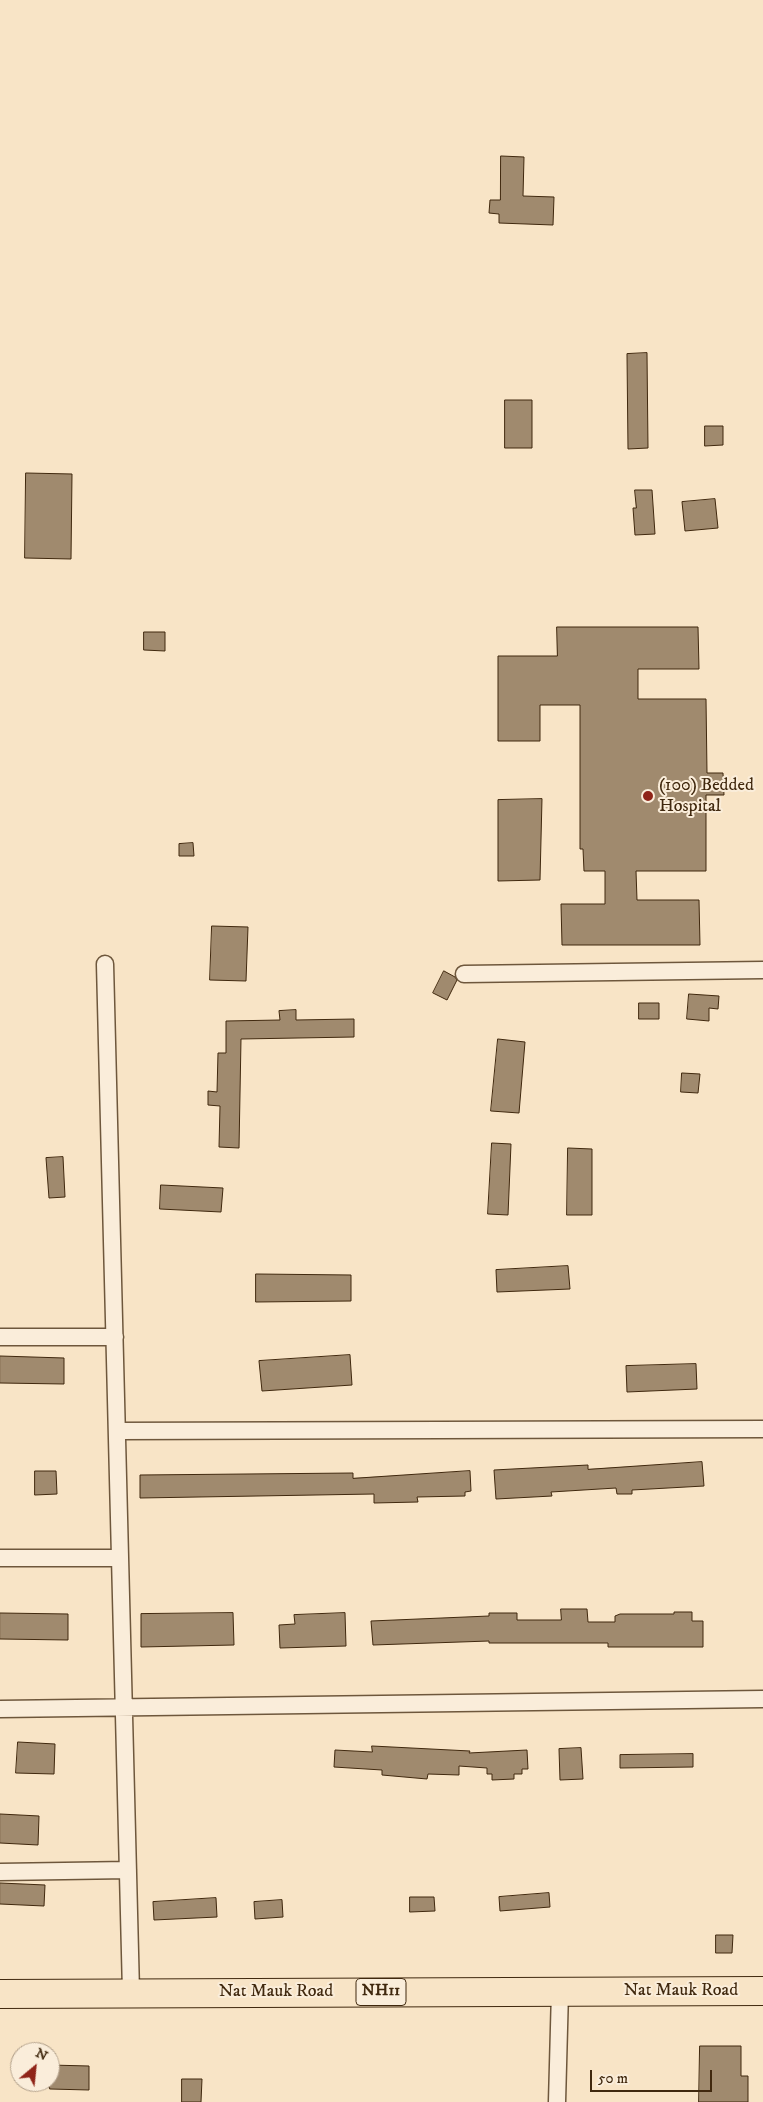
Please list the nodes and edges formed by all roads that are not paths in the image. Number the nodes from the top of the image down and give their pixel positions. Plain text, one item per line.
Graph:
1 (105, 964) dead end
2 (763, 970) edge
3 (464, 974) dead end
4 (0, 1337) edge
5 (114, 1337) junction
6 (763, 1428) edge
7 (117, 1430) junction
8 (0, 1558) edge
9 (120, 1558) junction
10 (763, 1699) edge
11 (124, 1708) junction
12 (0, 1709) edge
13 (128, 1870) junction
14 (0, 1872) edge
15 (560, 1991) junction
16 (763, 1991) edge
17 (131, 1992) junction
18 (0, 1994) edge
19 (557, 2102) edge

1 - 5 street
2 - 3 street
4 - 5 street
5 - 7 street
6 - 7 street
7 - 9 street
8 - 9 street
9 - 11 street
10 - 11 street
11 - 12 street
11 - 13 street
13 - 14 street
13 - 17 street
15 - 16 highway, Nat Mauk Road / NH11
15 - 17 highway, Nat Mauk Road / NH11
15 - 19 street
17 - 18 highway, Nat Mauk Road / NH11

